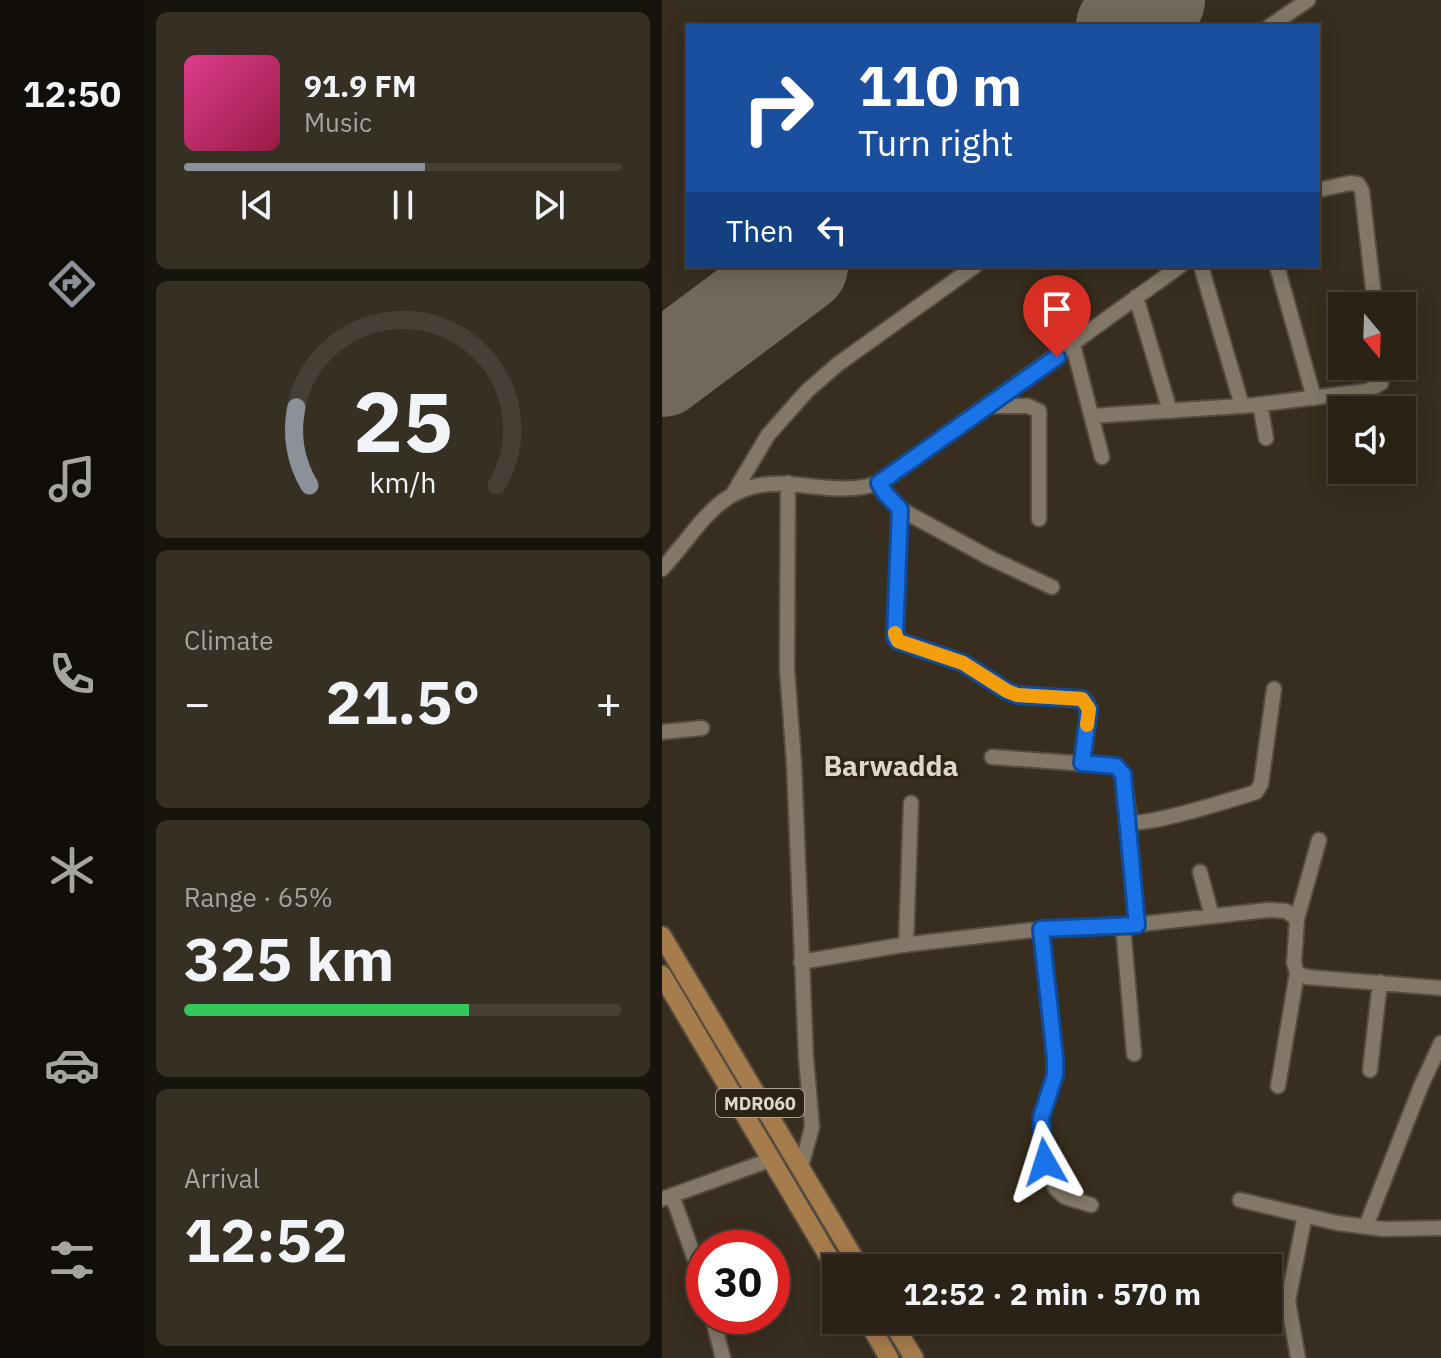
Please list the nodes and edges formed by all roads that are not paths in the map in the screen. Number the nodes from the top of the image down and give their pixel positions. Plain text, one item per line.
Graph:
1 (1308, 0) edge
2 (1273, 24) edge
3 (1320, 190) edge
4 (972, 268) edge
5 (1177, 268) edge
6 (1202, 268) edge
7 (1278, 268) edge
8 (1373, 292) edge
9 (1136, 297) junction
10 (1073, 345) junction
11 (1381, 380) edge
12 (1314, 398) junction
13 (1260, 404) junction
14 (989, 406) junction
15 (1242, 406) junction
16 (1170, 411) junction
17 (1092, 416) junction
18 (1266, 438) dead end
19 (1102, 457) dead end
20 (788, 483) junction
21 (879, 483) junction
22 (734, 492) junction
23 (900, 509) junction
24 (1039, 519) dead end
25 (662, 569) edge
26 (1052, 587) dead end
27 (1274, 689) dead end
28 (702, 728) dead end
29 (662, 732) edge
30 (992, 757) dead end
31 (1082, 763) junction
32 (911, 803) dead end
33 (1128, 818) junction
34 (1319, 840) dead end
35 (1200, 872) dead end
36 (1212, 916) junction
37 (1297, 919) junction
38 (1130, 925) junction
39 (1041, 929) junction
40 (662, 936) edge
41 (906, 945) junction
42 (801, 962) junction
43 (1297, 973) junction
44 (662, 975) edge
45 (1380, 982) junction
46 (1441, 988) edge
47 (1441, 1043) edge
48 (1134, 1054) dead end
49 (1370, 1070) dead end
50 (1278, 1086) dead end
51 (770, 1160) junction
52 (800, 1171) junction
53 (667, 1197) edge
54 (1240, 1200) dead end
55 (1091, 1205) dead end
56 (1305, 1215) junction
57 (1366, 1226) junction
58 (1441, 1228) edge
59 (686, 1242) edge
60 (827, 1254) edge
61 (851, 1254) edge
62 (717, 1334) edge
63 (875, 1334) edge
64 (899, 1334) edge
65 (723, 1358) edge
66 (889, 1358) edge
67 (914, 1358) edge
68 (1298, 1358) edge

1 - 2 street
3 - 8 street
4 - 22 street
5 - 9 street
6 - 15 street
7 - 12 street
9 - 10 street
9 - 16 street
10 - 14 street
10 - 17 street
11 - 12 street
12 - 13 street
13 - 15 street
13 - 18 street
14 - 21 street
14 - 24 street
15 - 16 street
16 - 17 street
17 - 19 street
20 - 21 street
20 - 22 street
20 - 42 street
21 - 23 street
22 - 25 street
23 - 26 street
23 - 31 street
27 - 33 street
28 - 29 street
30 - 31 street
31 - 33 street
32 - 41 street
33 - 38 street
34 - 37 street
35 - 36 street
36 - 37 street
36 - 38 street
37 - 43 street
38 - 39 street
38 - 48 street
39 - 41 street
39 - 55 street
40 - 52 main road, MDR060
41 - 42 street
42 - 52 street
43 - 45 street
43 - 50 street
44 - 51 main road, MDR060
45 - 46 street
45 - 49 street
47 - 57 street
51 - 53 street
51 - 60 main road, MDR060
52 - 61 main road, MDR060
53 - 59 street
54 - 56 street
56 - 57 street
56 - 68 street
57 - 58 street
62 - 65 street
63 - 66 main road
64 - 67 main road

